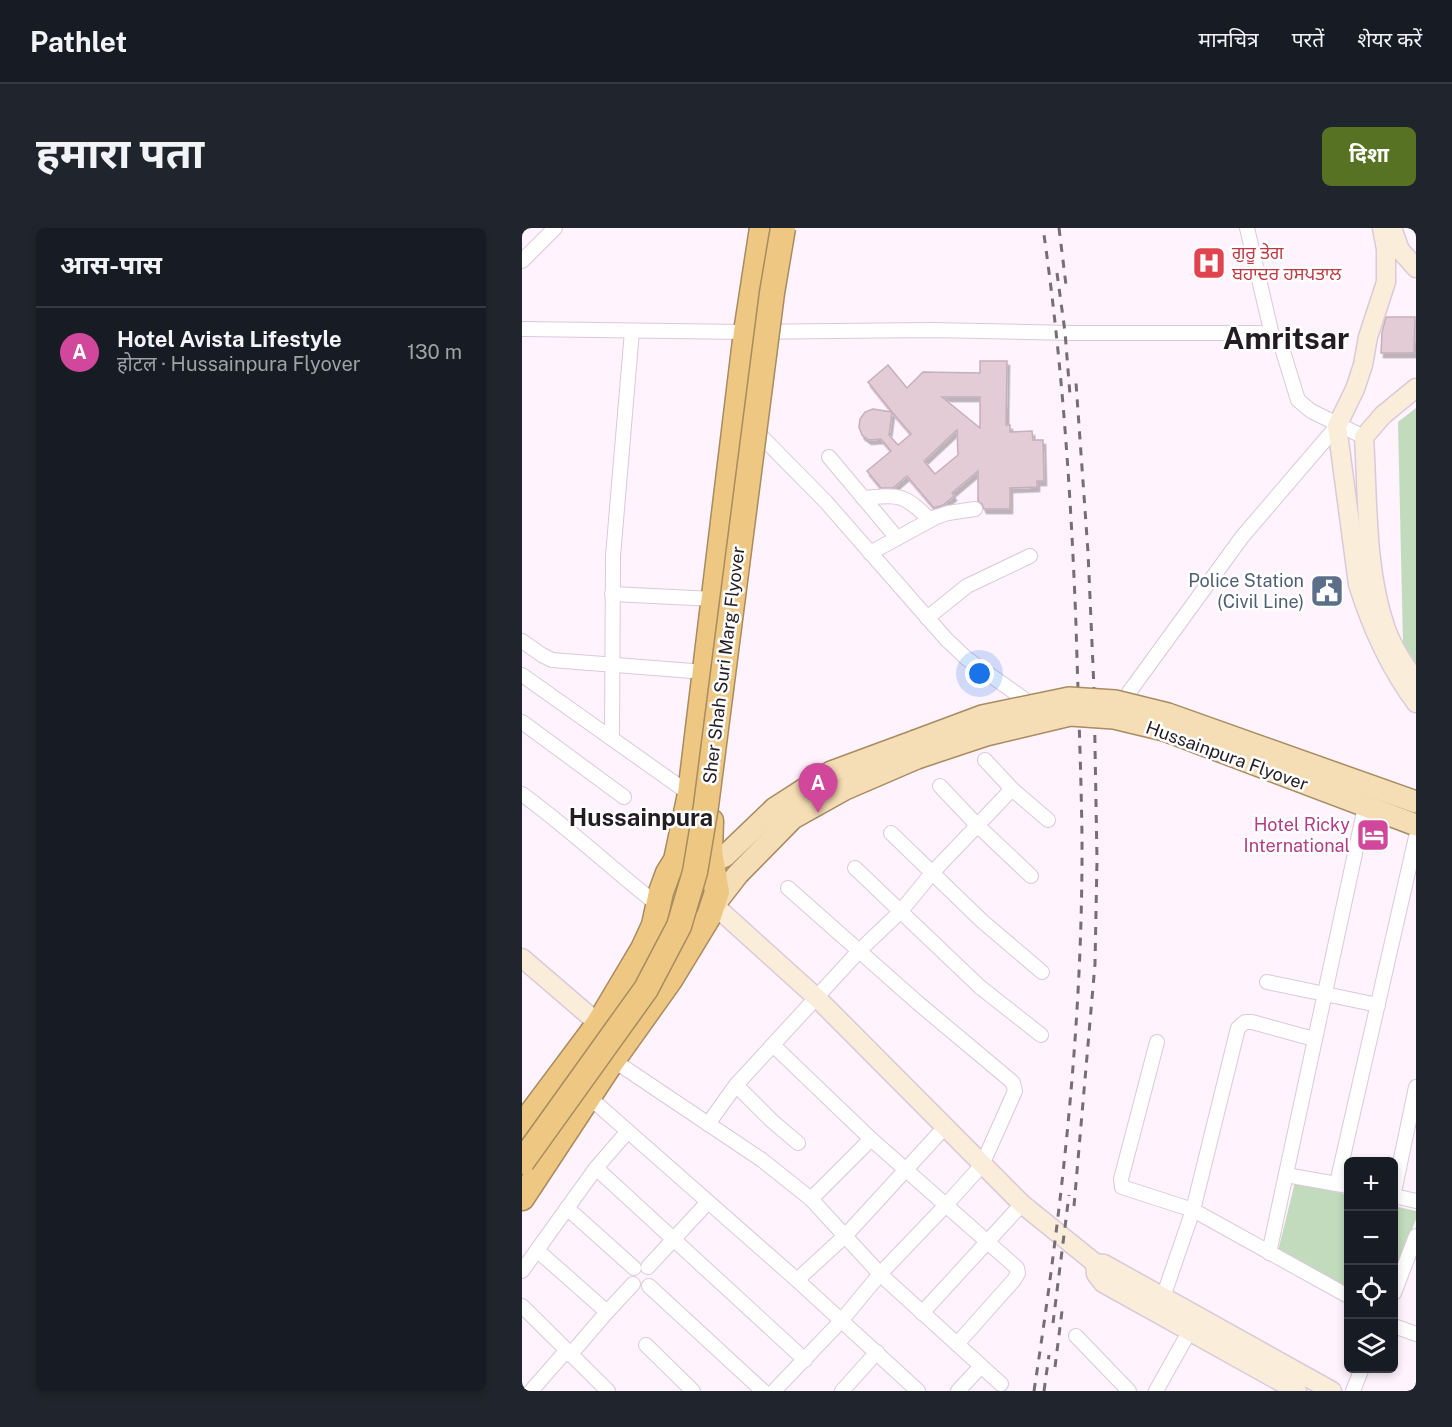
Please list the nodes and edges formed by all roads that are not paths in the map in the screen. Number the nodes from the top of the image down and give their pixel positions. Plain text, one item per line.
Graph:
1 (555, 228) edge
2 (762, 228) edge
3 (771, 228) edge
4 (783, 228) edge
5 (792, 228) edge
6 (1247, 228) edge
7 (1382, 228) edge
8 (1392, 228) edge
9 (522, 261) edge
10 (1416, 268) edge
11 (522, 329) edge
12 (632, 331) junction
13 (774, 331) junction
14 (746, 332) junction
15 (1272, 335) junction
16 (1416, 388) edge
17 (1337, 426) junction
18 (761, 436) junction
19 (1364, 438) junction
20 (829, 457) dead end
21 (863, 498) junction
22 (975, 509) dead end
23 (930, 520) junction
24 (897, 538) junction
25 (870, 553) junction
26 (1030, 556) dead end
27 (612, 594) junction
28 (714, 599) junction
29 (927, 618) junction
30 (522, 641) edge
31 (613, 664) junction
32 (705, 672) junction
33 (522, 675) edge
34 (1416, 681) edge
35 (1127, 694) dead end
36 (1416, 703) edge
37 (522, 722) edge
38 (612, 737) junction
39 (916, 749) junction
40 (985, 760) dead end
41 (940, 786) dead end
42 (1012, 789) junction
43 (522, 794) edge
44 (690, 794) junction
45 (624, 797) dead end
46 (1416, 802) edge
47 (1359, 805) junction
48 (1048, 820) dead end
49 (977, 825) junction
50 (1416, 825) edge
51 (752, 830) junction
52 (891, 833) dead end
53 (1416, 837) edge
54 (676, 860) junction
55 (709, 865) junction
56 (855, 868) dead end
57 (932, 873) junction
58 (1031, 876) dead end
59 (788, 888) dead end
60 (714, 905) junction
61 (901, 911) junction
62 (656, 915) junction
63 (693, 941) junction
64 (860, 951) junction
65 (522, 958) edge
66 (1042, 972) dead end
67 (1267, 982) dead end
68 (1325, 994) junction
69 (817, 998) junction
70 (1378, 1005) junction
71 (599, 1023) junction
72 (1041, 1035) dead end
73 (1314, 1039) junction
74 (1157, 1042) dead end
75 (774, 1046) junction
76 (619, 1053) junction
77 (736, 1085) junction
78 (1416, 1087) edge
79 (589, 1097) junction
80 (708, 1124) junction
81 (522, 1126) edge
82 (945, 1127) junction
83 (628, 1131) junction
84 (871, 1139) junction
85 (522, 1142) edge
86 (798, 1143) dead end
87 (522, 1162) edge
88 (982, 1165) junction
89 (596, 1168) junction
90 (906, 1168) junction
91 (1286, 1175) junction
92 (1398, 1175) edge
93 (1343, 1184) edge
94 (1398, 1195) edge
95 (522, 1198) edge
96 (811, 1199) junction
97 (1416, 1201) edge
98 (708, 1202) junction
99 (1022, 1204) junction
100 (946, 1205) junction
101 (567, 1208) junction
102 (1193, 1210) junction
103 (846, 1236) junction
104 (675, 1239) junction
105 (988, 1243) junction
106 (1415, 1246) edge
107 (538, 1251) junction
108 (1269, 1253) junction
109 (641, 1267) junction
110 (522, 1271) edge
111 (880, 1274) junction
112 (797, 1280) junction
113 (633, 1284) junction
114 (1398, 1284) edge
115 (649, 1286) junction
116 (1344, 1294) edge
117 (1161, 1305) junction
118 (524, 1311) edge
119 (607, 1312) junction
120 (922, 1313) junction
121 (841, 1321) junction
122 (1193, 1324) junction
123 (1398, 1328) edge
124 (1416, 1335) edge
125 (1076, 1336) dead end
126 (957, 1344) junction
127 (646, 1345) dead end
128 (877, 1352) junction
129 (568, 1353) junction
130 (805, 1360) junction
131 (981, 1366) junction
132 (1360, 1373) edge
133 (1001, 1384) dead end
134 (908, 1388) edge
135 (605, 1390) edge
136 (531, 1391) edge
137 (693, 1391) edge
138 (763, 1391) edge
139 (774, 1391) edge
140 (842, 1391) edge
141 (958, 1391) edge
142 (1129, 1391) edge
143 (1156, 1391) edge
144 (1297, 1391) edge
145 (1332, 1391) edge
146 (1353, 1391) edge

1 - 9 street
2 - 14 highway
3 - 85 highway, Sher Shah Suri Marg Flyover
4 - 87 highway, Sher Shah Suri Marg Flyover, bridge
5 - 13 highway
6 - 15 street
7 - 17 main road
8 - 10 main road
11 - 12 street
12 - 14 street
12 - 27 street
13 - 14 street
13 - 15 street
13 - 18 highway
14 - 28 highway
15 - 17 street
16 - 19 main road
17 - 19 street
17 - 35 street
17 - 36 main road
18 - 25 street
18 - 55 highway
19 - 34 main road
20 - 21 street
21 - 23 street
21 - 24 street
22 - 23 street
23 - 24 street
24 - 25 street
25 - 29 street
26 - 29 street
27 - 28 street
27 - 31 street
28 - 32 highway
29 - 51 street
30 - 31 street
31 - 32 street
31 - 38 street
32 - 44 highway
33 - 38 street
37 - 45 street
38 - 44 street
39 - 46 main road, Hussainpura Flyover, bridge
39 - 47 main road, Hussainpura Flyover, bridge
39 - 51 main road, Hussainpura Flyover
39 - 60 main road, Hussainpura Flyover
40 - 42 street
41 - 49 street
42 - 48 street
42 - 49 street
43 - 62 street
44 - 54 highway
47 - 50 main road, Hussainpura Flyover
47 - 68 street
49 - 57 street
49 - 58 street
51 - 55 main road, Hussainpura Flyover
52 - 57 street
53 - 70 street
54 - 55 highway
54 - 62 highway
55 - 60 highway
56 - 61 street
57 - 61 street
57 - 66 street
59 - 64 street
60 - 63 highway
60 - 69 main road
61 - 64 street
61 - 72 street
62 - 63 highway
62 - 71 highway
63 - 76 highway
64 - 69 street
64 - 88 street
65 - 71 main road
67 - 68 street
68 - 70 street
68 - 73 street
69 - 75 street
69 - 82 main road
70 - 93 street
71 - 76 main road
71 - 81 highway
73 - 91 street
73 - 102 street
74 - 102 street
75 - 77 street
75 - 84 street
76 - 79 highway
76 - 80 street
77 - 80 street
77 - 86 street
78 - 92 street
79 - 83 street
79 - 95 highway
80 - 96 street
82 - 88 main road
82 - 90 street
83 - 89 street
83 - 98 street
84 - 90 street
84 - 96 street
88 - 99 main road
88 - 100 street
89 - 101 street
89 - 104 street
90 - 100 street
90 - 103 street
91 - 93 street
91 - 108 street
94 - 97 street
96 - 103 street
98 - 104 street
98 - 112 street
99 - 105 street
99 - 117 main road
100 - 105 street
100 - 111 street
101 - 107 street
101 - 109 street
102 - 108 street
102 - 117 street
103 - 111 street
103 - 112 street
104 - 109 street
104 - 130 street
105 - 120 street
105 - 126 street
106 - 114 street
107 - 110 street
107 - 119 street
108 - 116 street
109 - 113 street
109 - 115 street
111 - 120 street
111 - 121 street
112 - 121 street
113 - 115 street
113 - 119 street
115 - 138 street
117 - 122 main road
118 - 129 street
119 - 129 street
120 - 126 street
121 - 128 street
121 - 130 street
122 - 143 street
122 - 144 main road
122 - 145 main road
123 - 124 street
125 - 142 street
126 - 131 street
127 - 137 street
128 - 134 street
128 - 140 street
129 - 135 street
129 - 136 street
130 - 139 street
131 - 133 street
131 - 141 street
132 - 146 street

